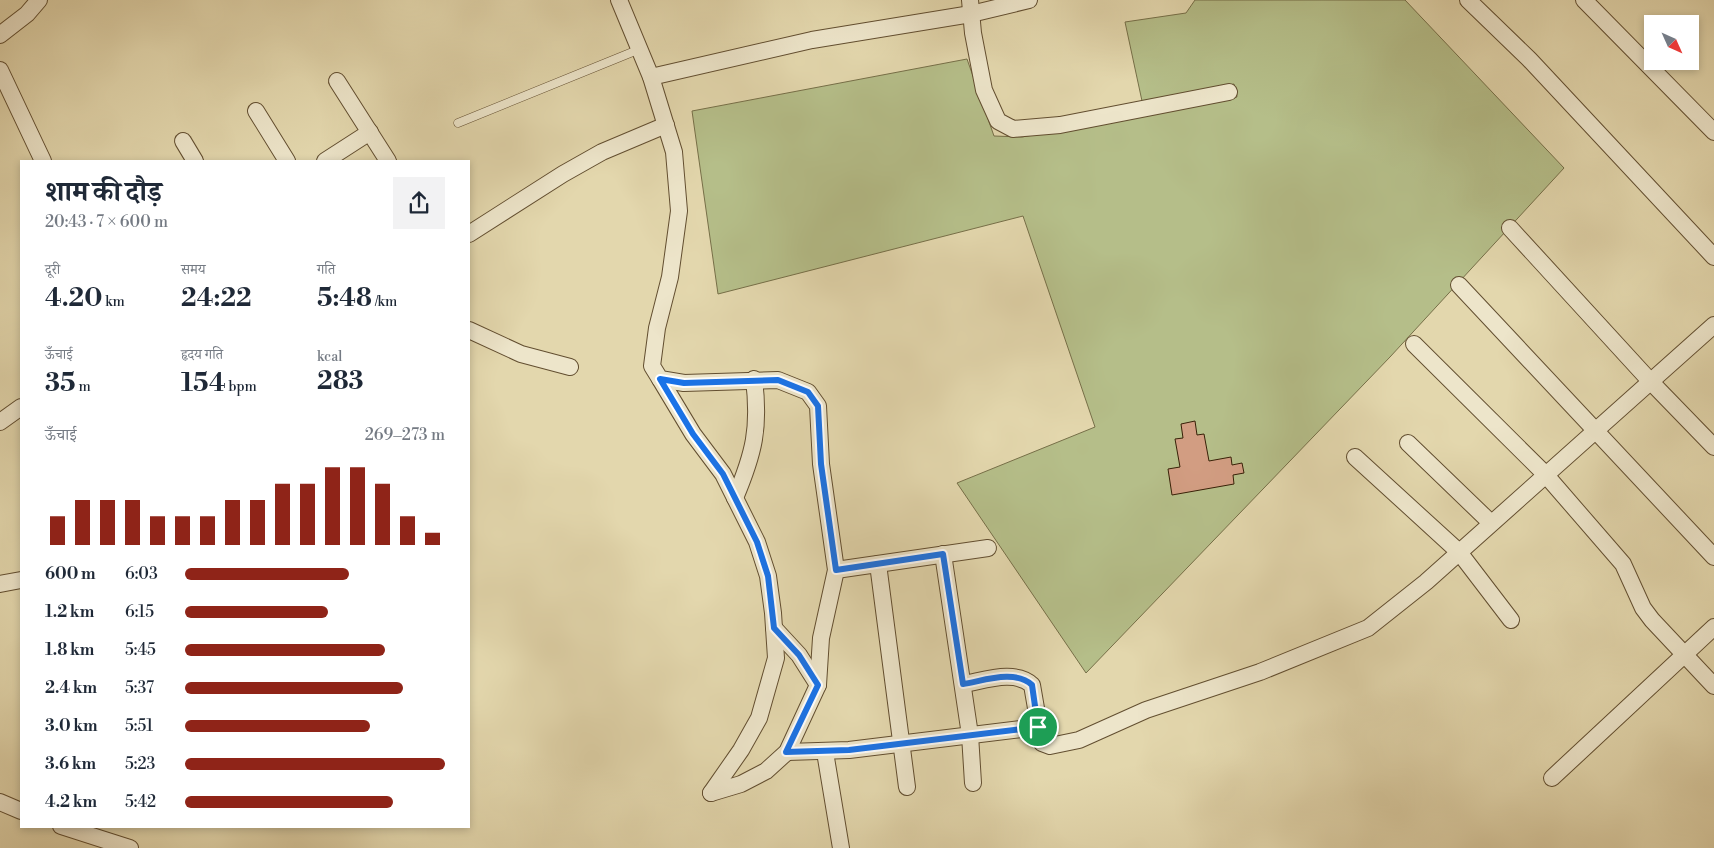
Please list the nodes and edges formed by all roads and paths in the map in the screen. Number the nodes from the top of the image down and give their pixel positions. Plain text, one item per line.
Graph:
1 (39, 0) edge
2 (619, 0) edge
3 (1029, 0) edge
4 (1468, 0) edge
5 (1584, 0) edge
6 (970, 7) edge
7 (0, 35) edge
8 (640, 49) junction
9 (0, 70) edge
10 (651, 77) junction
11 (337, 80) dead end
12 (1229, 92) dead end
13 (256, 110) dead end
14 (458, 123) dead end
15 (666, 125) junction
16 (370, 132) junction
17 (1714, 132) edge
18 (183, 141) dead end
19 (43, 160) edge
20 (194, 160) edge
21 (286, 160) edge
22 (326, 160) edge
23 (387, 160) edge
24 (1510, 228) dead end
25 (470, 233) edge
26 (1714, 257) edge
27 (1459, 285) dead end
28 (1714, 325) edge
29 (470, 330) edge
30 (1414, 344) dead end
31 (570, 368) dead end
32 (660, 379) junction
33 (754, 379) junction
34 (1651, 382) junction
35 (20, 409) edge
36 (0, 422) edge
37 (1596, 430) junction
38 (1408, 443) dead end
39 (1714, 447) edge
40 (1355, 457) dead end
41 (1545, 474) junction
42 (735, 498) junction
43 (1491, 523) junction
44 (988, 548) dead end
45 (1459, 552) junction
46 (943, 554) junction
47 (1714, 557) edge
48 (878, 564) junction
49 (836, 570) junction
50 (20, 580) edge
51 (0, 584) edge
52 (1512, 620) dead end
53 (1714, 627) edge
54 (774, 628) junction
55 (1685, 655) junction
56 (963, 684) junction
57 (818, 685) junction
58 (1714, 686) edge
59 (1038, 727) junction
60 (970, 735) junction
61 (901, 744) junction
62 (786, 752) junction
63 (825, 752) junction
64 (1552, 778) dead end
65 (973, 783) dead end
66 (907, 787) dead end
67 (0, 802) edge
68 (20, 811) edge
69 (67, 828) edge
70 (130, 848) edge
71 (841, 848) edge

1 - 7 street
2 - 8 street
3 - 6 street
4 - 26 street
5 - 17 street
6 - 10 street
6 - 12 street
8 - 10 street
8 - 14 lane
9 - 19 street
10 - 15 street
11 - 16 street
13 - 21 street
15 - 25 street
15 - 32 street
16 - 22 street
16 - 23 street
18 - 20 street
24 - 34 street
27 - 37 street
28 - 34 street
29 - 31 street
30 - 41 street
32 - 33 street
32 - 42 street
33 - 42 street
33 - 49 street
34 - 37 street
34 - 39 street
35 - 36 street
37 - 41 street
37 - 47 street
38 - 43 street
40 - 45 street
41 - 43 street
41 - 55 street
42 - 54 street
43 - 45 street
44 - 46 street
45 - 52 street
45 - 59 street
46 - 48 street
46 - 56 street
48 - 49 street
48 - 61 street
49 - 57 street
50 - 51 street
53 - 55 street
54 - 57 street
54 - 62 street
55 - 58 street
55 - 64 street
56 - 59 street
56 - 60 street
57 - 62 street
59 - 60 street
60 - 61 street
60 - 65 street
61 - 63 street
61 - 66 street
62 - 63 street
63 - 71 street
67 - 68 street
69 - 70 street

